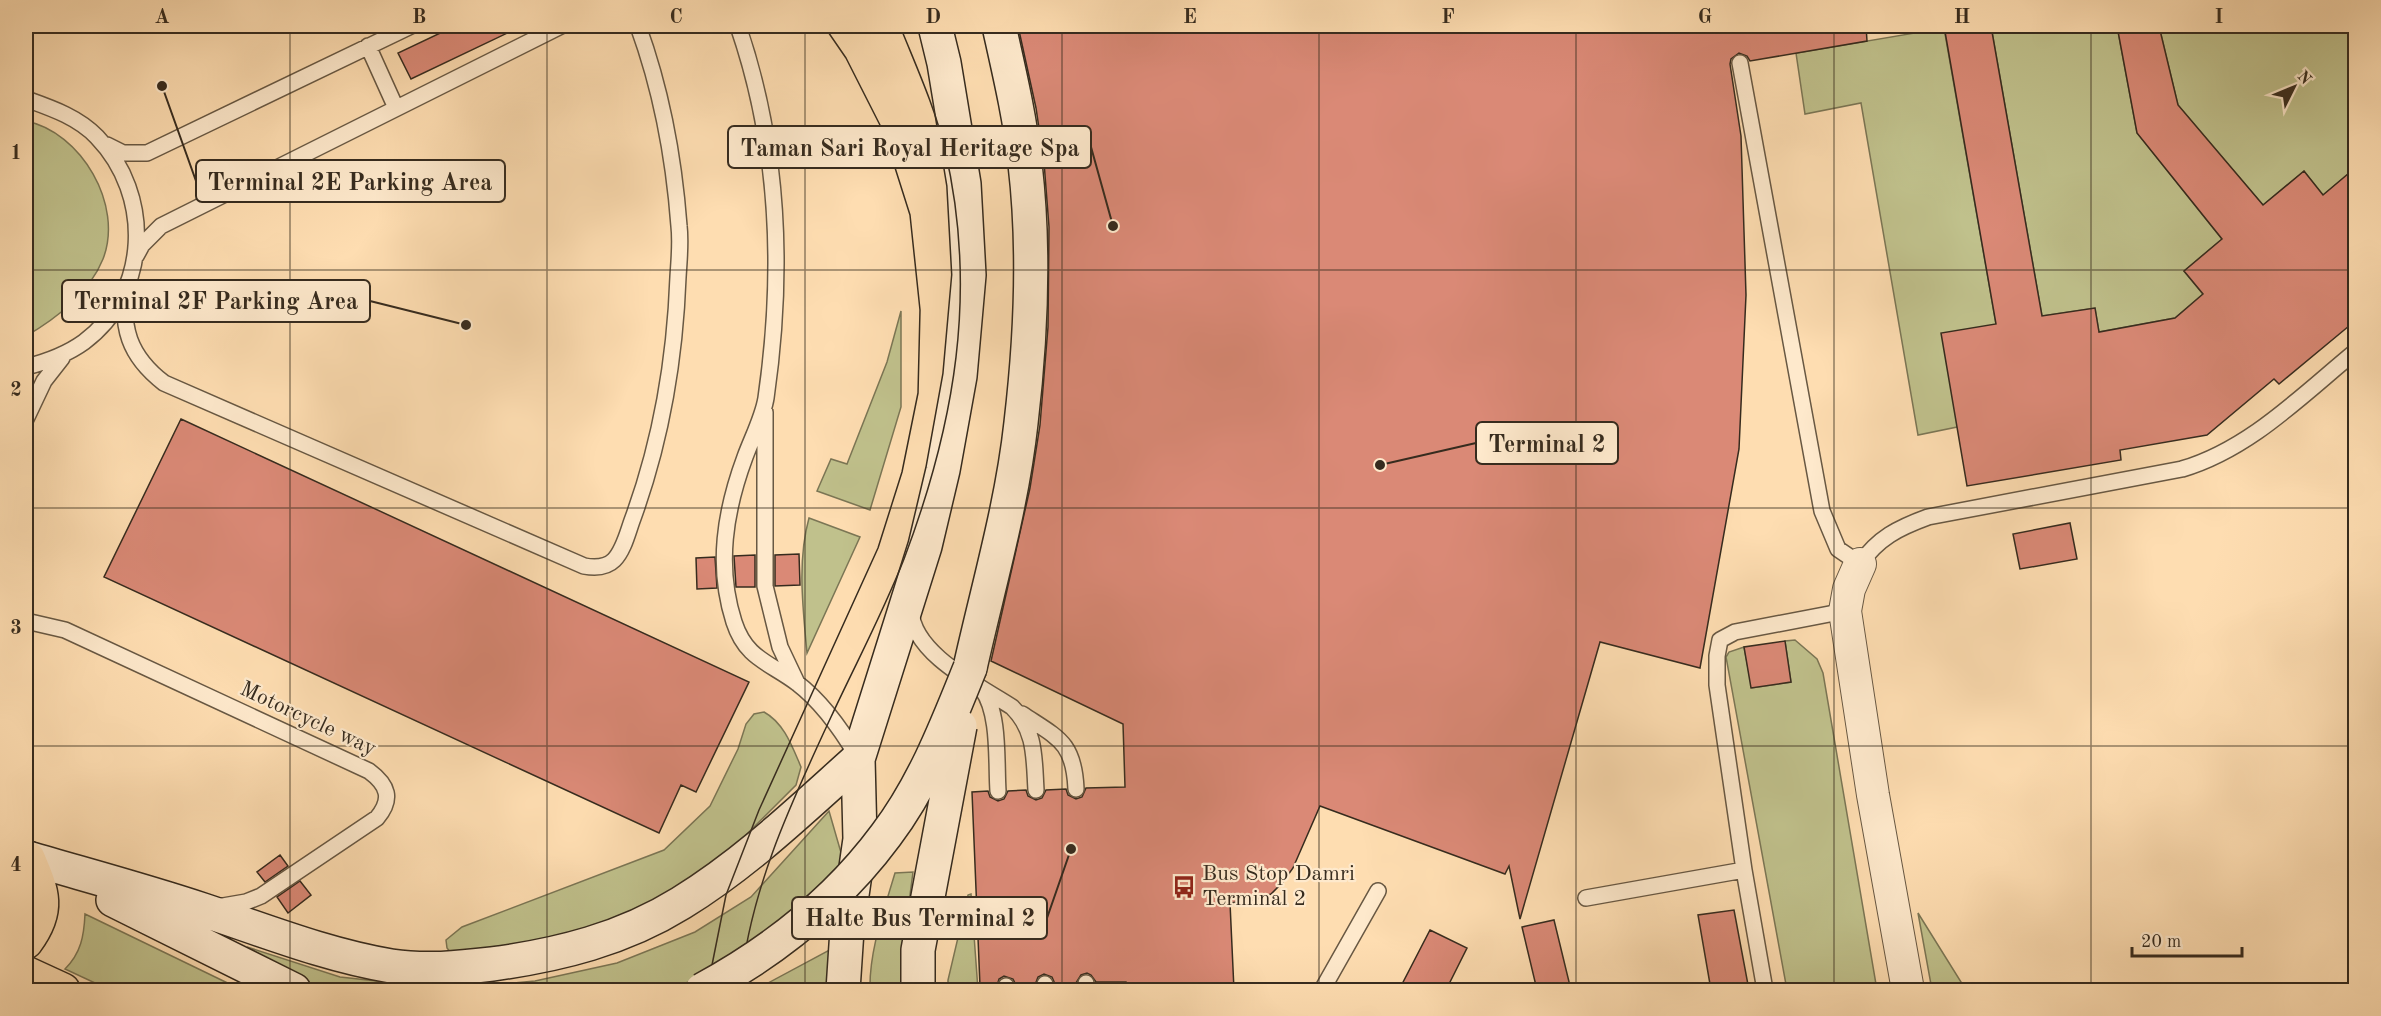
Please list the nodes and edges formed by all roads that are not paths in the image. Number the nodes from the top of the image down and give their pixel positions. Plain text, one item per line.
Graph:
1 (411, 26) edge
2 (561, 26) edge
3 (638, 26) edge
4 (738, 26) edge
5 (935, 26) edge
6 (999, 26) edge
7 (368, 46) junction
8 (1740, 63) dead end
9 (26, 99) edge
10 (396, 108) junction
11 (96, 136) junction
12 (136, 256) junction
13 (128, 285) junction
14 (69, 351) junction
15 (2355, 351) edge
16 (26, 367) edge
17 (765, 400) junction
18 (26, 419) edge
19 (1860, 564) junction
20 (913, 590) junction
21 (1845, 611) junction
22 (26, 621) edge
23 (973, 675) junction
24 (797, 683) junction
25 (1012, 707) junction
26 (858, 759) junction
27 (1076, 789) dead end
28 (1036, 790) dead end
29 (998, 791) dead end
30 (26, 856) edge
31 (1744, 870) junction
32 (1378, 891) dead end
33 (1586, 898) dead end
34 (202, 909) junction
35 (26, 942) edge
36 (26, 973) edge
37 (63, 990) edge
38 (294, 990) edge
39 (702, 990) edge
40 (843, 990) edge
41 (918, 990) edge
42 (1322, 990) edge
43 (1766, 990) edge
44 (1908, 990) edge

1 - 7 lane
2 - 10 lane
3 - 13 lane
4 - 17 lane
5 - 20 street
6 - 23 street
7 - 10 lane
7 - 11 lane
8 - 19 lane
9 - 11 lane
10 - 12 lane
11 - 12 lane
12 - 13 lane
13 - 14 lane
14 - 16 lane
14 - 18 lane
15 - 19 lane
17 - 24 lane
17 - 24 lane
19 - 21 street
20 - 23 lane
20 - 26 street
21 - 31 lane
21 - 44 street
22 - 34 lane, Motorcycle way
23 - 25 lane
23 - 29 lane
23 - 39 street, bridge
23 - 41 street, bridge
24 - 26 lane
25 - 27 lane
25 - 28 lane
26 - 34 street
26 - 40 street
30 - 34 street
30 - 35 main road
30 - 38 street
31 - 33 lane
31 - 43 lane
32 - 42 lane
36 - 37 main road

